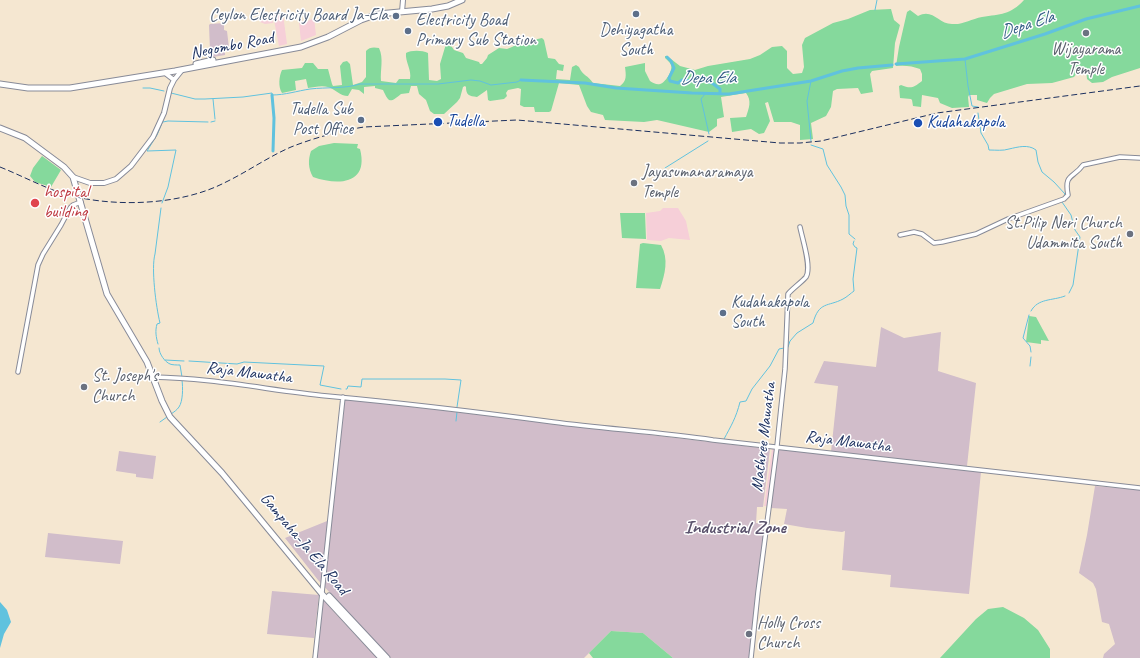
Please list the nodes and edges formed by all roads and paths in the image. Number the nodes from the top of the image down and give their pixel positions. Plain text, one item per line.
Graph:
1 (403, 0) edge
2 (454, 0) edge
3 (462, 0) edge
4 (402, 10) junction
5 (178, 70) junction
6 (165, 73) junction
7 (0, 81) edge
8 (174, 81) junction
9 (0, 84) edge
10 (0, 128) edge
11 (1140, 158) edge
12 (74, 180) junction
13 (81, 183) junction
14 (78, 192) junction
15 (81, 202) junction
16 (800, 227) dead end
17 (900, 235) dead end
18 (18, 372) dead end
19 (153, 377) junction
20 (343, 397) junction
21 (777, 446) junction
22 (1140, 488) edge
23 (322, 592) junction
24 (315, 658) edge
25 (381, 658) edge
26 (388, 658) edge
27 (751, 658) edge

1 - 4 main road
2 - 4 highway, Negombo Road
3 - 4 highway, Negombo Road
4 - 5 highway, Negombo Road
5 - 6 highway, Negombo Road
5 - 7 highway, Negombo Road
5 - 8 main road
5 - 8 main road
6 - 8 main road
6 - 9 highway, Negombo Road
8 - 13 main road
10 - 12 highway, Gampaha-Ja Ela Road
11 - 17 street
12 - 13 main road
12 - 14 highway, Gampaha-Ja Ela Road
13 - 14 main road
14 - 15 highway, Gampaha-Ja Ela Road
15 - 18 street
15 - 19 highway, Gampaha-Ja Ela Road
16 - 21 street, Mathree Mawatha
19 - 20 street, Raja Mawatha
19 - 23 highway, Gampaha-Ja Ela Road
20 - 21 street, Raja Mawatha
20 - 23 street
21 - 22 street, Raja Mawatha
21 - 27 street, Mathree Mawatha
23 - 24 street
23 - 25 highway, Gampaha-Ja Ela Road
23 - 26 highway, Gampaha-Ja Ela Road

